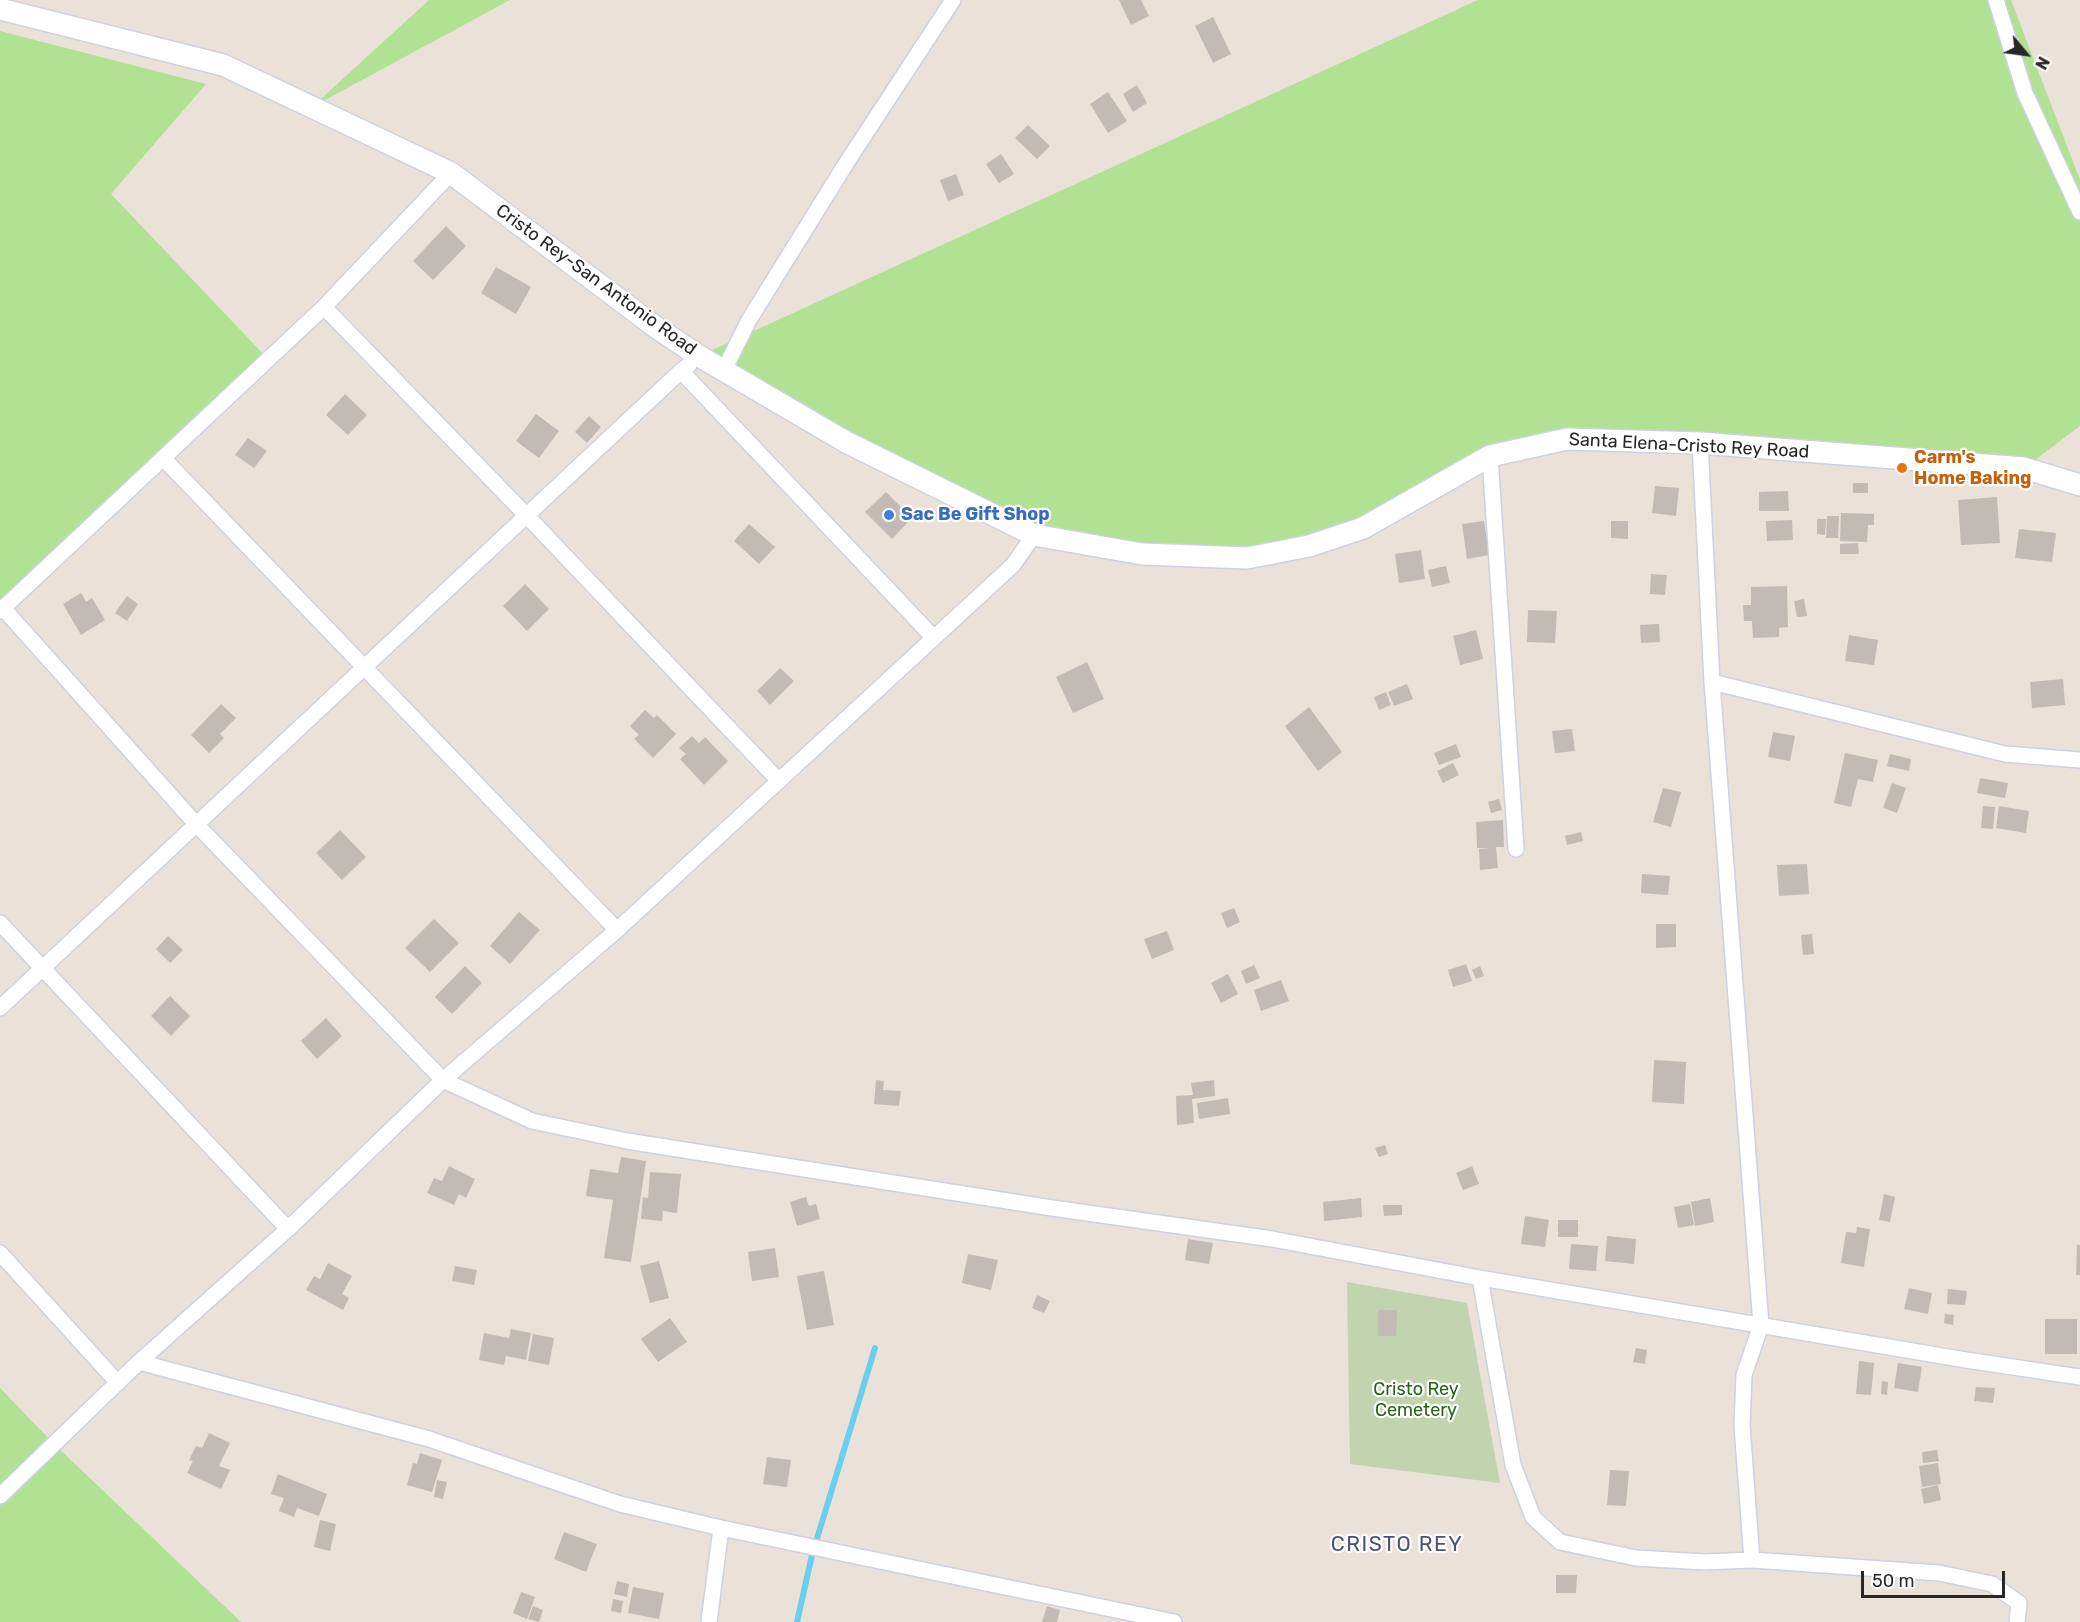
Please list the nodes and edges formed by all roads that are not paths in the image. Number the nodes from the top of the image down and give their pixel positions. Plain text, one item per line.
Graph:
1 (953, 0) edge
2 (1996, 0) edge
3 (0, 9) edge
4 (451, 173) junction
5 (2080, 212) edge
6 (324, 307) junction
7 (699, 356) junction
8 (724, 370) junction
9 (681, 371) junction
10 (1700, 443) junction
11 (1490, 456) junction
12 (163, 458) junction
13 (2080, 485) edge
14 (526, 516) junction
15 (1034, 536) junction
16 (2, 610) edge
17 (934, 638) junction
18 (363, 668) junction
19 (1712, 681) junction
20 (2080, 760) edge
21 (779, 781) junction
22 (196, 824) junction
23 (1516, 849) dead end
24 (0, 923) edge
25 (617, 930) junction
26 (42, 968) junction
27 (0, 1008) edge
28 (443, 1080) junction
29 (288, 1229) junction
30 (0, 1253) edge
31 (1480, 1278) junction
32 (1761, 1324) junction
33 (139, 1362) junction
34 (2080, 1377) edge
35 (118, 1383) junction
36 (0, 1496) edge
37 (721, 1528) junction
38 (1752, 1560) junction
39 (710, 1622) edge
40 (1174, 1622) edge
41 (2017, 1622) edge

1 - 8 street
2 - 5 street
3 - 4 main road, Cristo Rey-San Antonio Road
4 - 6 street
4 - 7 main road, Cristo Rey-San Antonio Road
6 - 12 street
6 - 14 street
7 - 8 main road, Cristo Rey-San Antonio Road
7 - 9 street
8 - 15 main road, Cristo Rey-San Antonio Road
9 - 14 street
9 - 17 street
10 - 11 main road, Santa Elena-Cristo Rey Road
10 - 13 main road, Santa Elena-Cristo Rey Road
10 - 19 street
11 - 15 main road, Santa Elena-Cristo Rey Road
11 - 23 street
12 - 16 street
12 - 18 street
14 - 18 street
14 - 21 street
15 - 17 street
16 - 22 street
17 - 21 street
18 - 22 street
18 - 25 street
19 - 20 street
19 - 32 street
21 - 25 street
22 - 26 street
22 - 28 street
24 - 26 street
25 - 28 street
26 - 27 street
26 - 29 street
28 - 29 street
28 - 31 street
29 - 33 street
30 - 35 street
31 - 32 street
31 - 38 street
32 - 34 street
32 - 38 street
33 - 35 street
33 - 37 street
35 - 36 street
37 - 39 street
37 - 40 street
38 - 41 street

